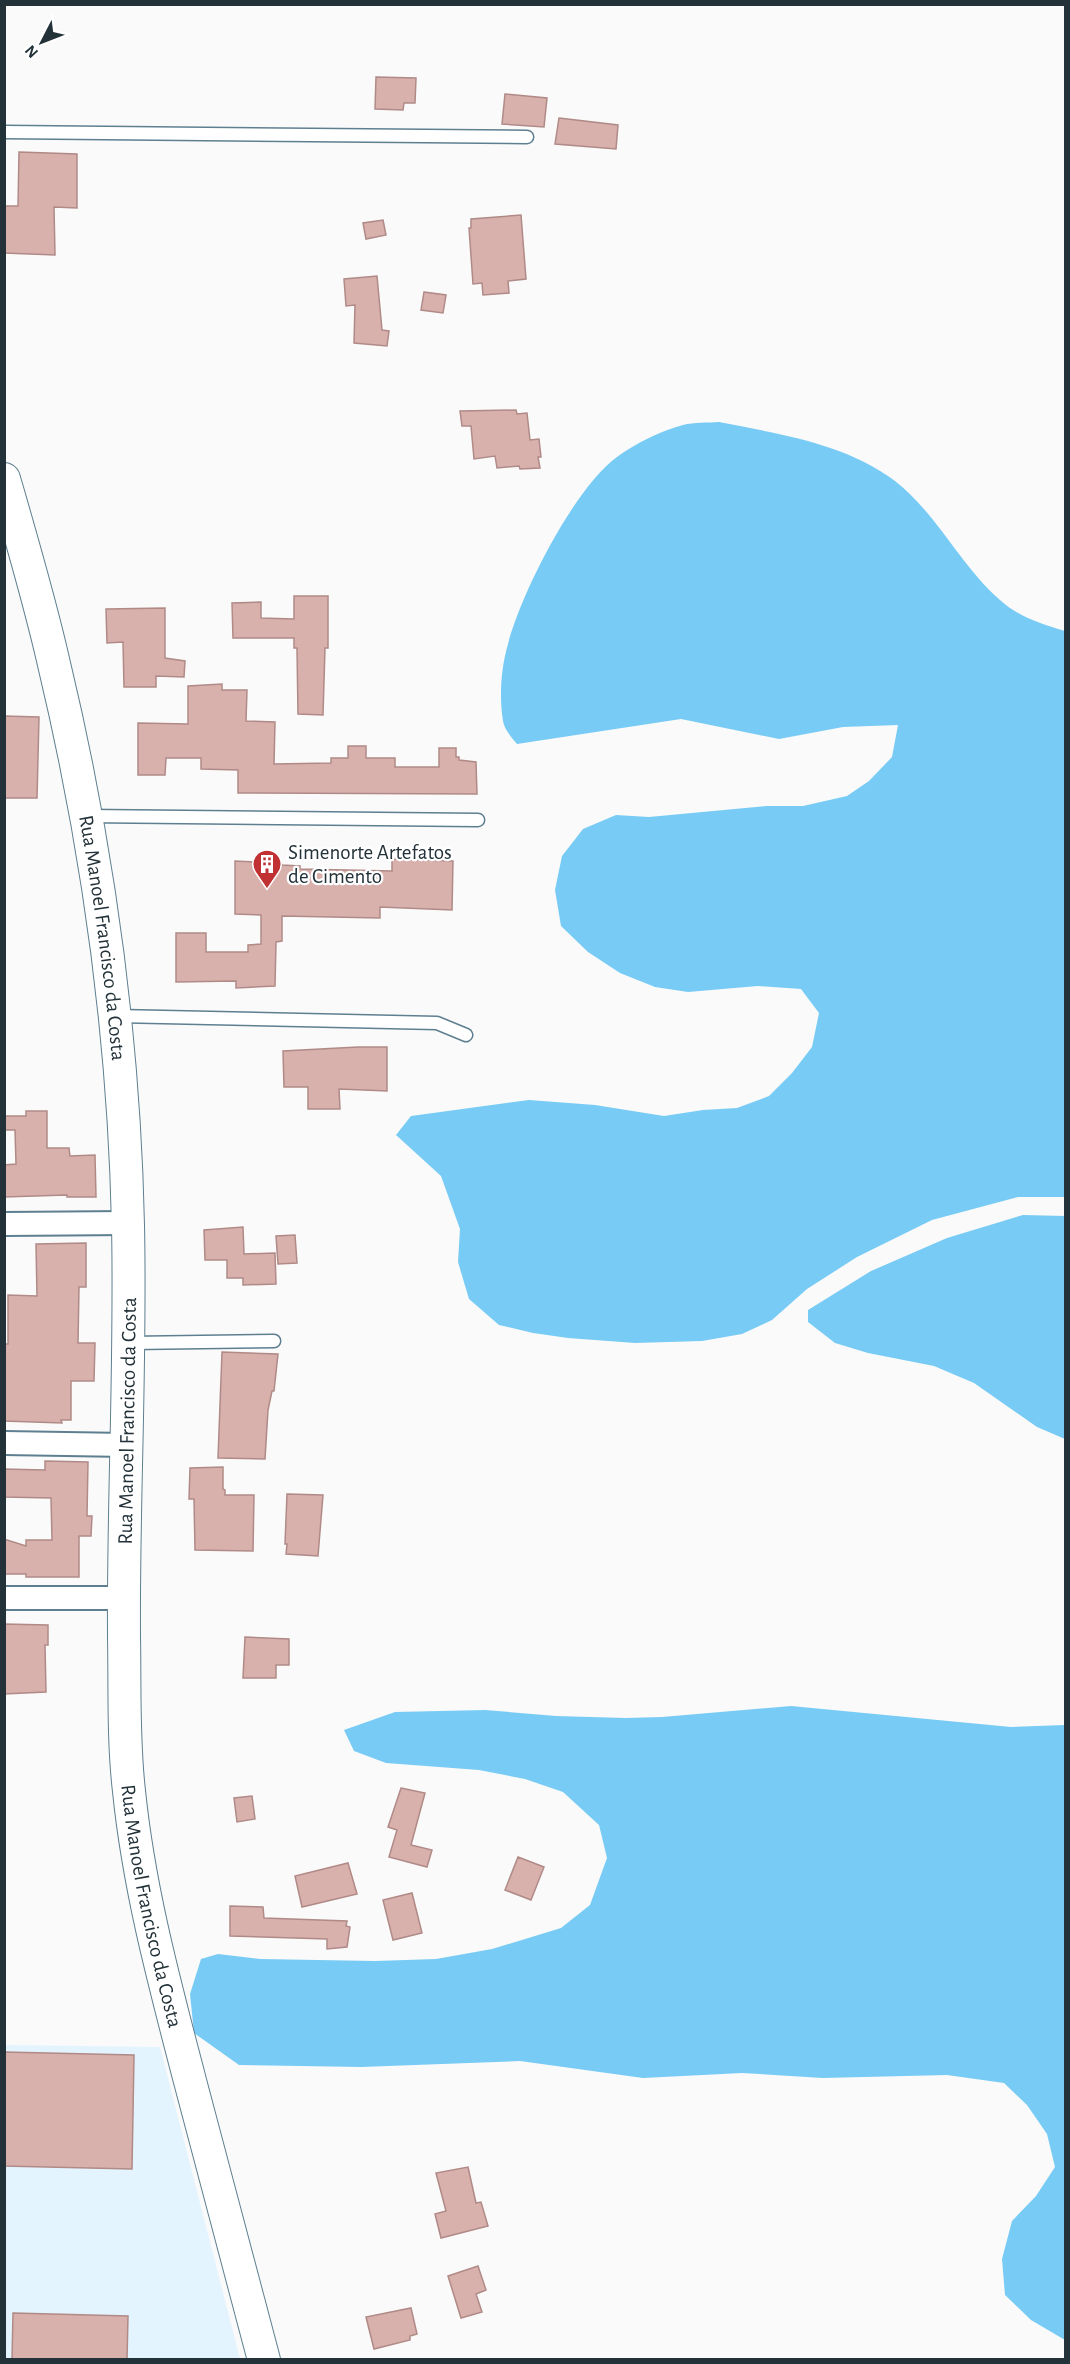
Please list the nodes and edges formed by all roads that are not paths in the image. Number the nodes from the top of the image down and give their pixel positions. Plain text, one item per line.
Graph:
1 (4, 132) edge
2 (526, 137) dead end
3 (4, 479) edge
4 (85, 816) junction
5 (478, 820) dead end
6 (115, 1016) junction
7 (466, 1035) dead end
8 (4, 1224) edge
9 (128, 1224) junction
10 (274, 1341) dead end
11 (129, 1343) junction
12 (4, 1443) edge
13 (127, 1445) junction
14 (4, 1598) edge
15 (124, 1598) junction
16 (264, 2360) edge

1 - 2 lane
3 - 4 main road, Rua Manoel Francisco da Costa
4 - 5 lane
4 - 6 main road, Rua Manoel Francisco da Costa
6 - 7 lane
6 - 9 main road, Rua Manoel Francisco da Costa
8 - 9 street
9 - 11 main road, Rua Manoel Francisco da Costa
10 - 11 lane
11 - 13 main road, Rua Manoel Francisco da Costa
12 - 13 street
13 - 15 main road, Rua Manoel Francisco da Costa
14 - 15 street
15 - 16 main road, Rua Manoel Francisco da Costa

